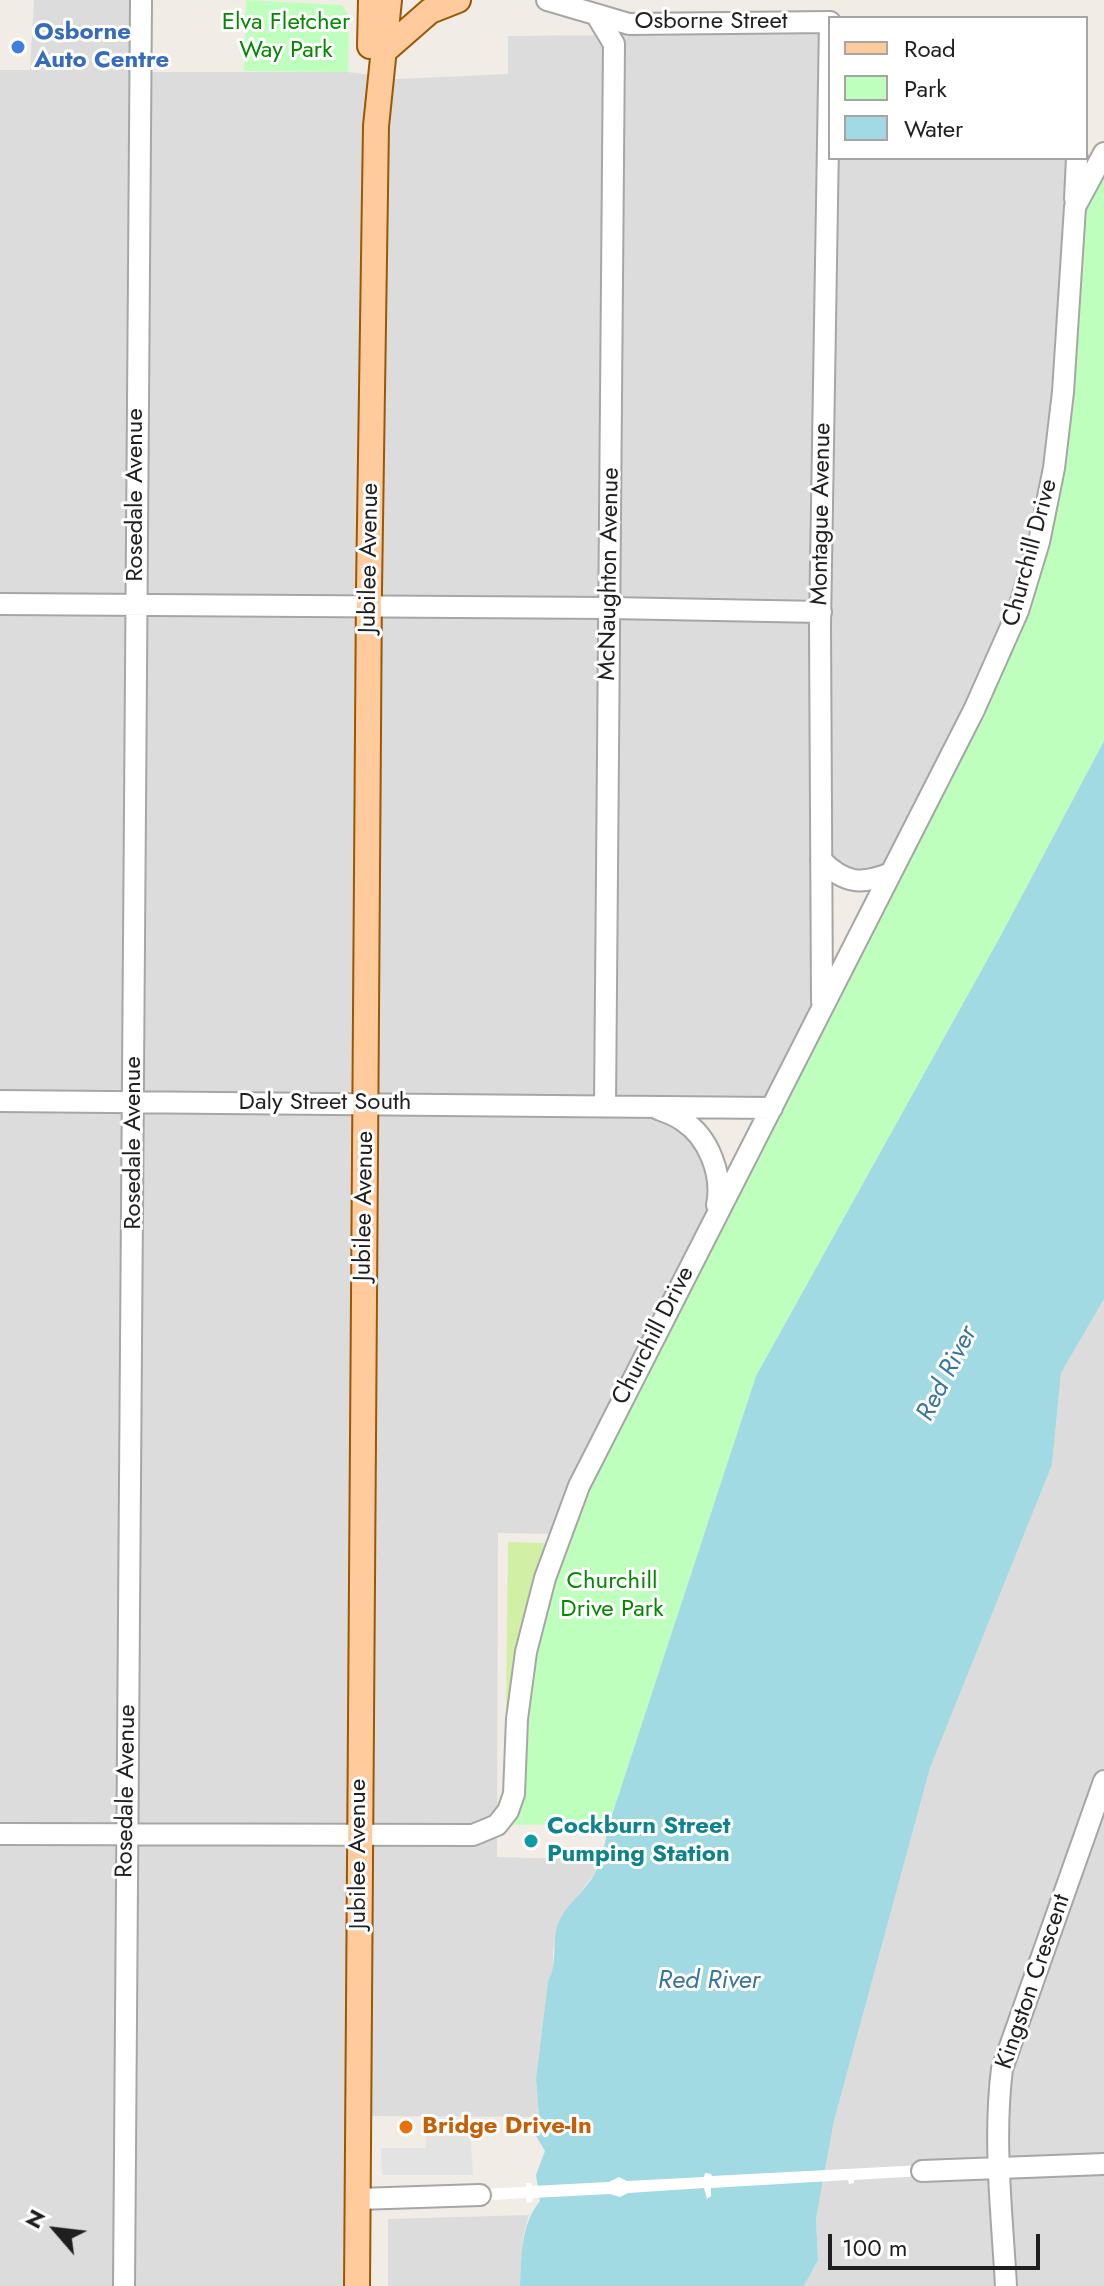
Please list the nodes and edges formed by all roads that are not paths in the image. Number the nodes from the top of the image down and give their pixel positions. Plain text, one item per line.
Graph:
1 (141, 0) edge
2 (371, 0) edge
3 (389, 0) edge
4 (458, 0) edge
5 (547, 0) edge
6 (597, 16) junction
7 (828, 22) edge
8 (629, 24) junction
9 (614, 44) junction
10 (382, 53) junction
11 (376, 126) junction
12 (828, 153) edge
13 (1104, 153) edge
14 (1077, 160) edge
15 (1075, 207) junction
16 (0, 604) edge
17 (135, 606) junction
18 (369, 607) junction
19 (610, 608) junction
20 (821, 612) junction
21 (821, 860) junction
22 (891, 873) junction
23 (822, 1006) junction
24 (0, 1101) edge
25 (134, 1101) junction
26 (366, 1103) junction
27 (605, 1105) junction
28 (651, 1106) junction
29 (772, 1108) junction
30 (715, 1217) junction
31 (1104, 1781) edge
32 (0, 1834) edge
33 (126, 1834) junction
34 (359, 1835) junction
35 (1104, 2164) edge
36 (1000, 2169) junction
37 (922, 2171) dead end
38 (480, 2195) dead end
39 (358, 2199) junction
40 (124, 2286) edge
41 (357, 2286) edge
42 (1006, 2286) edge

1 - 17 street, Rosedale Avenue
2 - 11 main road, Jubilee Avenue
3 - 10 main road, Jubilee Avenue
4 - 10 main road
5 - 6 street, Osborne Street
6 - 8 street, Osborne Street
6 - 9 street
7 - 8 street, Osborne Street
8 - 9 street
9 - 19 street, McNaughton Avenue
10 - 11 main road, Jubilee Avenue
11 - 18 main road, Jubilee Avenue
12 - 20 street, Montague Avenue
13 - 15 street, Churchill Drive
14 - 15 street, Churchill Drive
15 - 22 street, Churchill Drive
16 - 17 street
17 - 18 street
17 - 25 street, Rosedale Avenue
18 - 19 street
18 - 26 main road, Jubilee Avenue
19 - 20 street
19 - 27 street, McNaughton Avenue
20 - 21 street, Montague Avenue
21 - 22 street
21 - 23 street, Montague Avenue
22 - 23 street, Churchill Drive
23 - 29 street, Churchill Drive
24 - 25 street, Daly Street South
25 - 26 street, Daly Street South
25 - 33 street, Rosedale Avenue
26 - 27 street, Daly Street South
26 - 34 main road, Jubilee Avenue
27 - 28 street, Daly Street South
28 - 29 street, Daly Street South
28 - 30 street, Daly Street South
29 - 30 street, Churchill Drive
30 - 34 street, Churchill Drive
31 - 36 street, Kingston Crescent
32 - 33 street
33 - 34 street
33 - 40 street, Rosedale Avenue
34 - 39 main road, Jubilee Avenue
35 - 36 street
36 - 37 street
36 - 42 street, Kingston Crescent
38 - 39 street
39 - 41 main road, Jubilee Avenue

